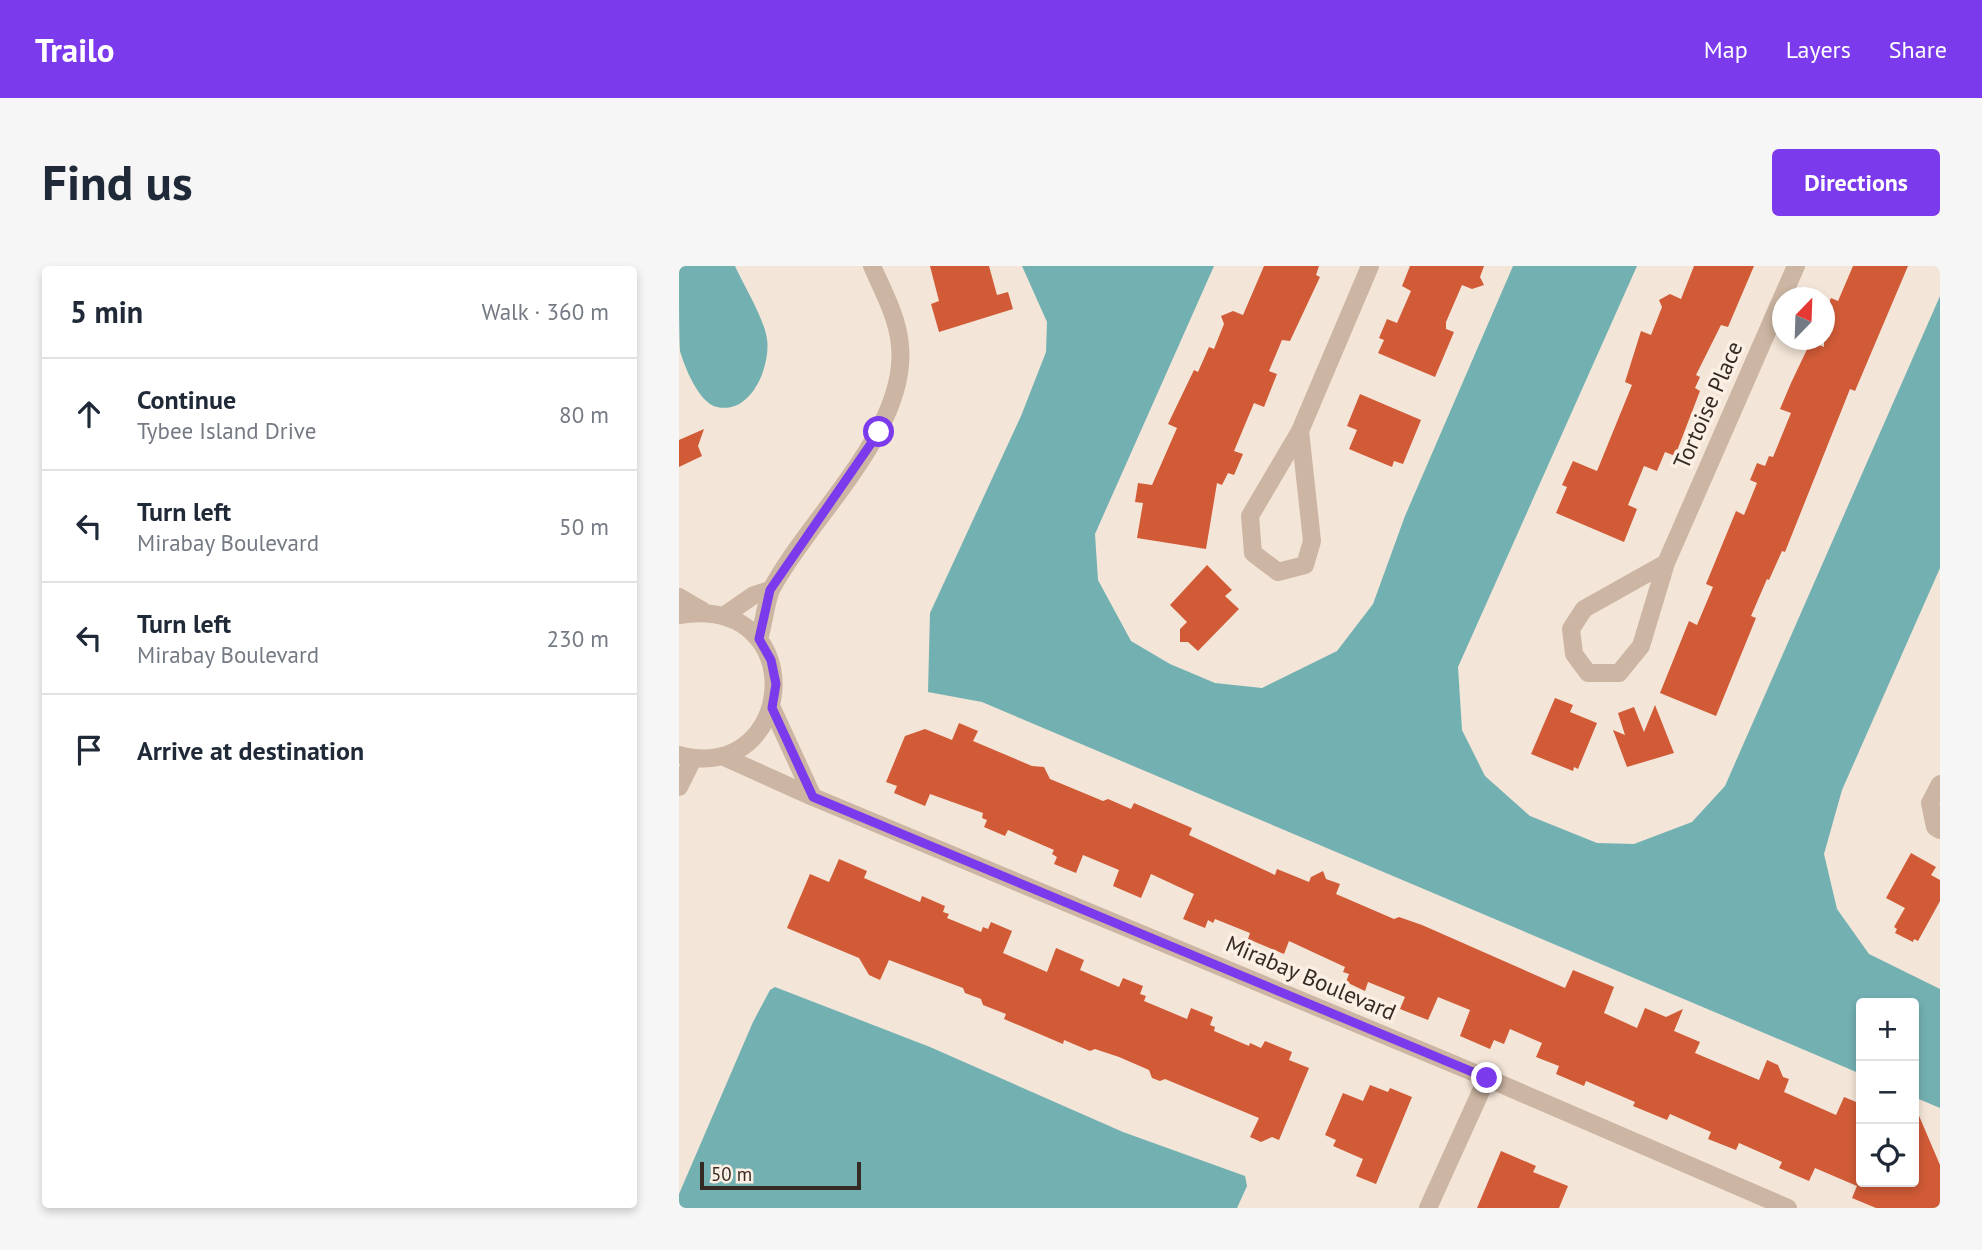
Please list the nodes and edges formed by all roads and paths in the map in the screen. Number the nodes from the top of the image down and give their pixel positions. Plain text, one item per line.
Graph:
1 (871, 266) edge
2 (1370, 266) edge
3 (1796, 266) edge
4 (1300, 431) junction
5 (1665, 563) junction
6 (770, 590) junction
7 (679, 597) edge
8 (703, 611) junction
9 (679, 615) edge
10 (725, 615) junction
11 (759, 639) junction
12 (772, 708) junction
13 (722, 756) junction
14 (686, 757) edge
15 (1940, 784) edge
16 (679, 787) edge
17 (813, 797) junction
18 (1940, 830) edge
19 (1487, 1078) junction
20 (1427, 1208) edge
21 (1788, 1208) edge

1 - 6 street
2 - 4 street
3 - 5 street, Tortoise Place
4 - 4 street
5 - 5 street, Tortoise Place
6 - 10 street
6 - 11 street
7 - 8 street
8 - 9 street
8 - 10 street
10 - 11 street
11 - 12 street
12 - 13 street
12 - 17 street
13 - 14 street
13 - 17 street, Mirabay Boulevard
14 - 16 street
15 - 18 street
17 - 19 street, Mirabay Boulevard
19 - 20 street
19 - 21 street, Mirabay Boulevard

